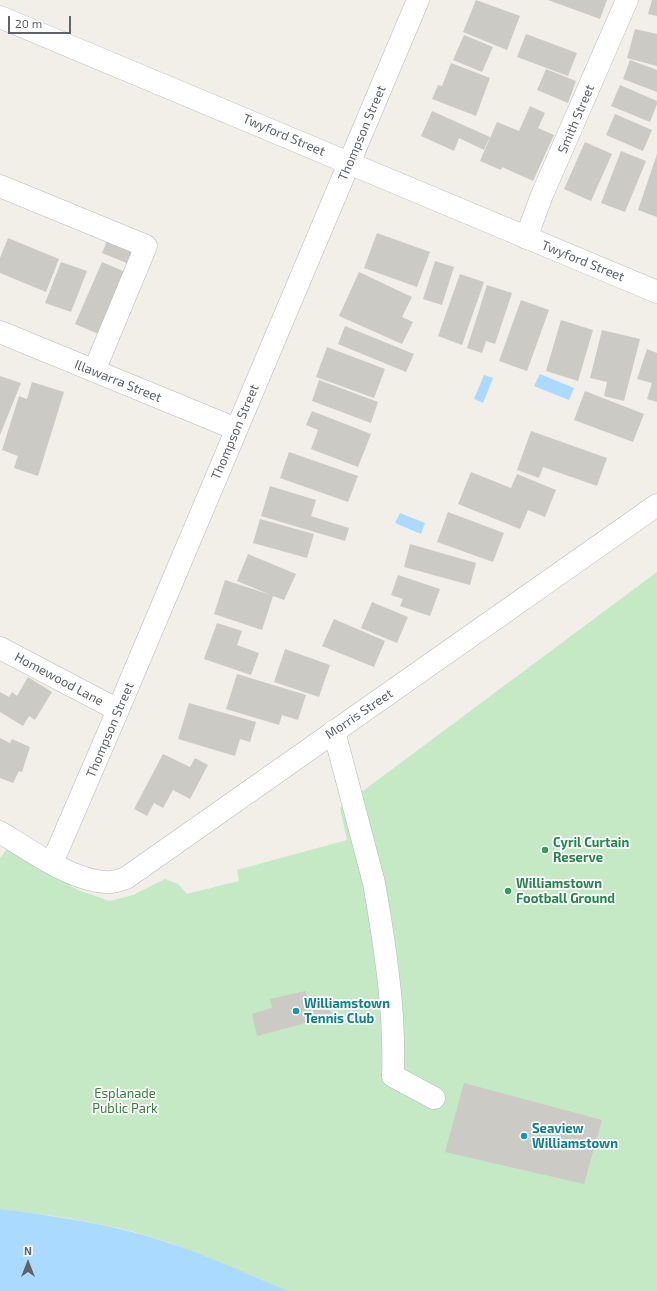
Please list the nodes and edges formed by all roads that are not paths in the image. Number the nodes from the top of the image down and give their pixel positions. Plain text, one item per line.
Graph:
1 (418, 0) edge
2 (627, 0) edge
3 (0, 17) edge
4 (349, 163) junction
5 (0, 186) edge
6 (526, 238) junction
7 (657, 292) edge
8 (0, 332) edge
9 (94, 371) junction
10 (236, 429) junction
11 (657, 505) edge
12 (0, 648) edge
13 (118, 710) junction
14 (334, 731) junction
15 (0, 832) edge
16 (52, 863) junction
17 (434, 1098) dead end

1 - 4 street, Thompson Street
2 - 6 street, Smith Street
3 - 4 street, Twyford Street
4 - 6 street, Twyford Street
4 - 10 street, Thompson Street
5 - 9 street
6 - 7 street, Twyford Street
8 - 9 street, Illawarra Street
9 - 10 street, Illawarra Street
10 - 13 street, Thompson Street
11 - 14 street, Morris Street
12 - 13 street, Homewood Lane
13 - 16 street, Thompson Street
14 - 16 street, Morris Street
14 - 17 street
15 - 16 street, Morris Street

